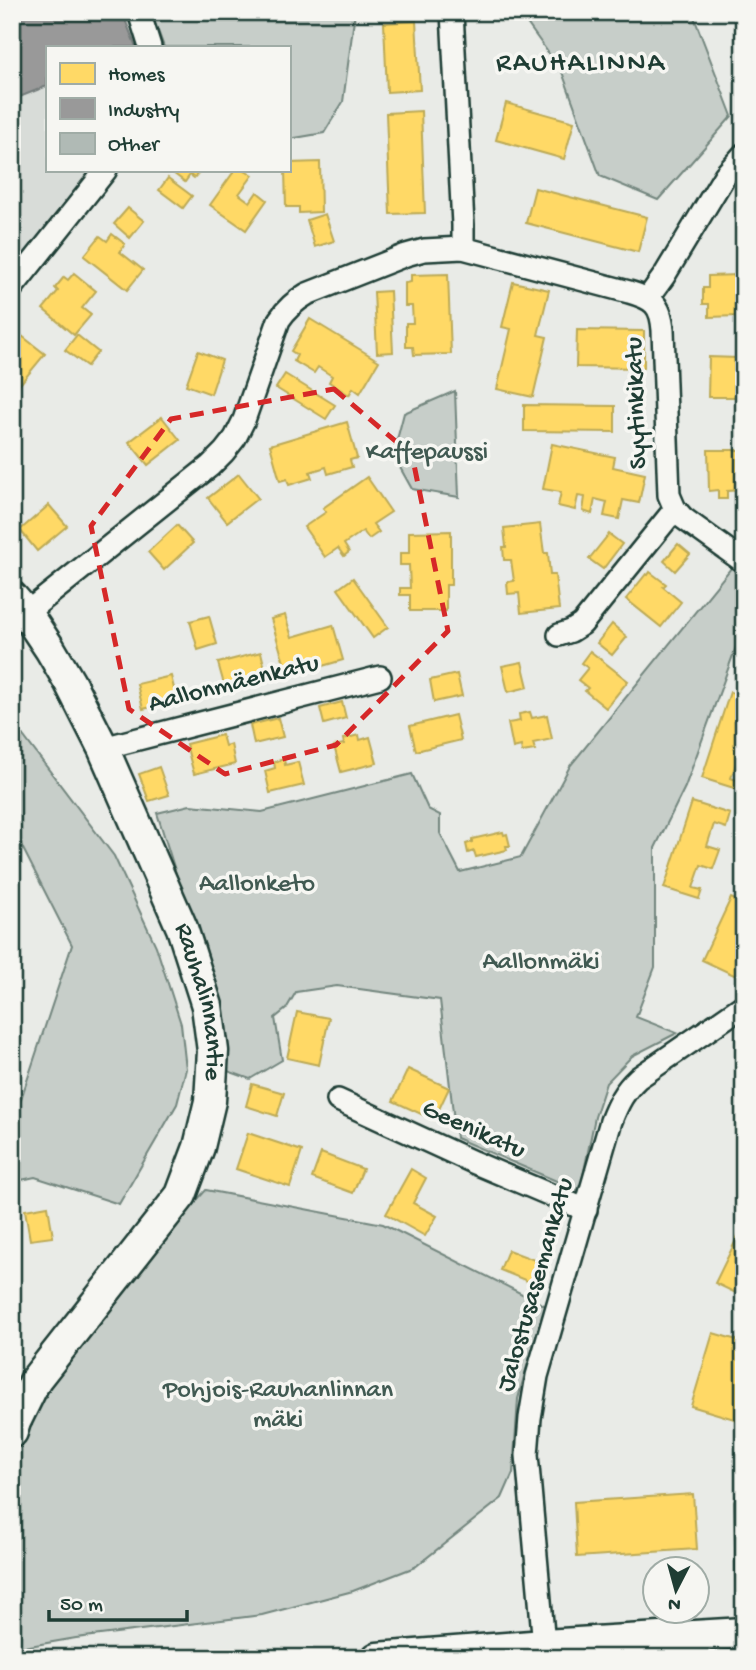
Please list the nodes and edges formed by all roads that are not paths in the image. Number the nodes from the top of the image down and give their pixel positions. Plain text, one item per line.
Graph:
1 (139, 12) edge
2 (452, 12) edge
3 (150, 46) edge
4 (744, 154) edge
5 (104, 172) edge
6 (463, 248) junction
7 (12, 288) edge
8 (648, 298) junction
9 (675, 509) junction
10 (744, 562) edge
11 (19, 605) edge
12 (559, 635) dead end
13 (380, 677) dead end
14 (103, 748) junction
15 (744, 1005) edge
16 (338, 1100) dead end
17 (586, 1210) junction
18 (13, 1425) edge
19 (744, 1633) edge
20 (544, 1645) junction
21 (377, 1658) edge

1 - 3 street
2 - 6 street
4 - 8 street
5 - 7 street
6 - 8 street
6 - 11 street
8 - 9 street, Syytinkikatu
9 - 10 street
9 - 12 street
11 - 14 street, Rauhalinnantie
13 - 14 street, Aallonmäenkatu
14 - 18 street, Rauhalinnantie
15 - 17 street, Jalostusasemankatu
16 - 17 street, Geenikatu
17 - 20 street, Jalostusasemankatu
19 - 20 street
20 - 21 street

